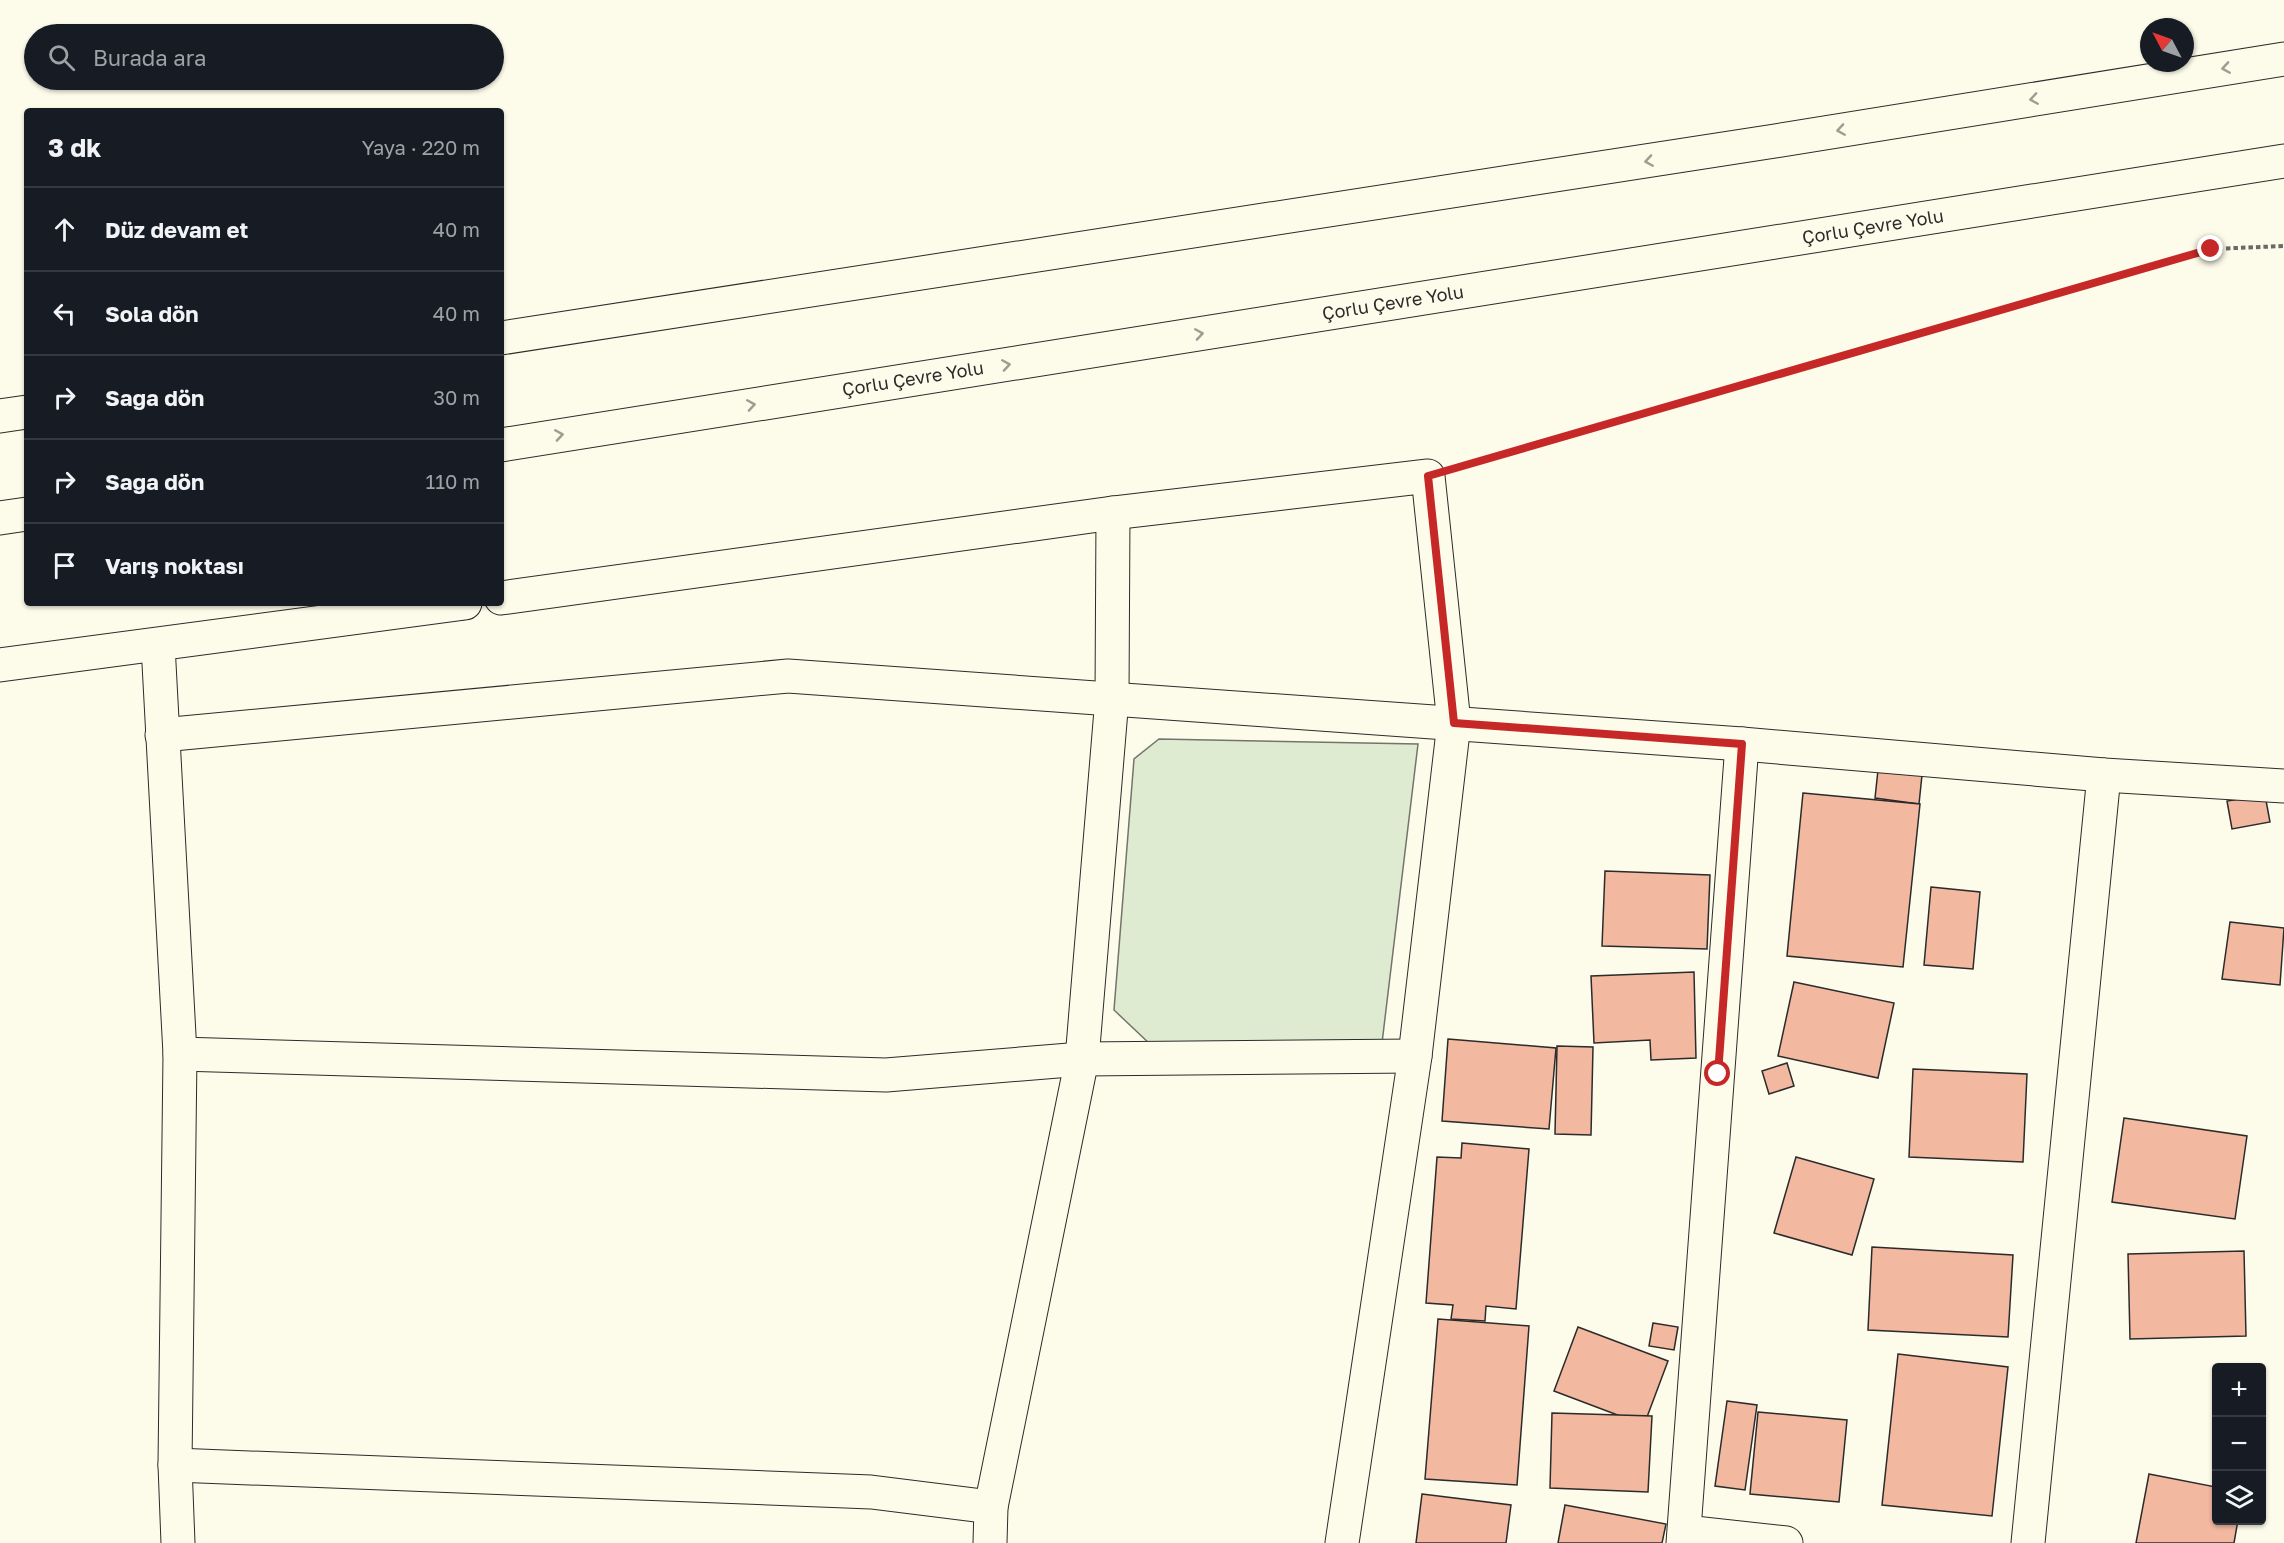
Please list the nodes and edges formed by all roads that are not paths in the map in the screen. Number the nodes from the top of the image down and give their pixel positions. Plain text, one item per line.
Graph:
1 (2284, 59) edge
2 (2284, 161) edge
3 (504, 338) edge
4 (24, 412) edge
5 (0, 416) edge
6 (504, 445) edge
7 (1113, 513) junction
8 (24, 514) edge
9 (0, 518) edge
10 (504, 598) edge
11 (443, 606) edge
12 (158, 645) junction
13 (0, 665) edge
14 (1112, 698) junction
15 (1454, 723) junction
16 (162, 735) junction
17 (1742, 744) junction
18 (2104, 775) junction
19 (2284, 786) edge
20 (180, 1054) junction
21 (1415, 1056) junction
22 (1082, 1059) junction
23 (175, 1465) junction
24 (991, 1507) junction
25 (1684, 1538) edge
26 (178, 1543) edge
27 (990, 1543) edge
28 (1342, 1543) edge
29 (1786, 1543) edge
30 (2028, 1543) edge

1 -> 3 main road
6 -> 2 main road, Çorlu Çevre Yolu
4 - 5 main road
7 - 10 main road
7 - 14 main road
7 - 15 main road
8 - 9 main road
11 - 12 main road
12 - 13 main road
12 - 16 main road
14 - 15 main road
14 - 16 main road
14 - 22 main road
15 - 17 main road
15 - 21 main road
16 - 20 main road
17 - 18 main road
17 - 25 main road
18 - 19 main road
18 - 30 main road
20 - 22 main road
20 - 23 main road
21 - 22 main road
21 - 28 main road
22 - 24 main road
23 - 24 main road
23 - 26 main road
24 - 27 main road
25 - 29 main road

